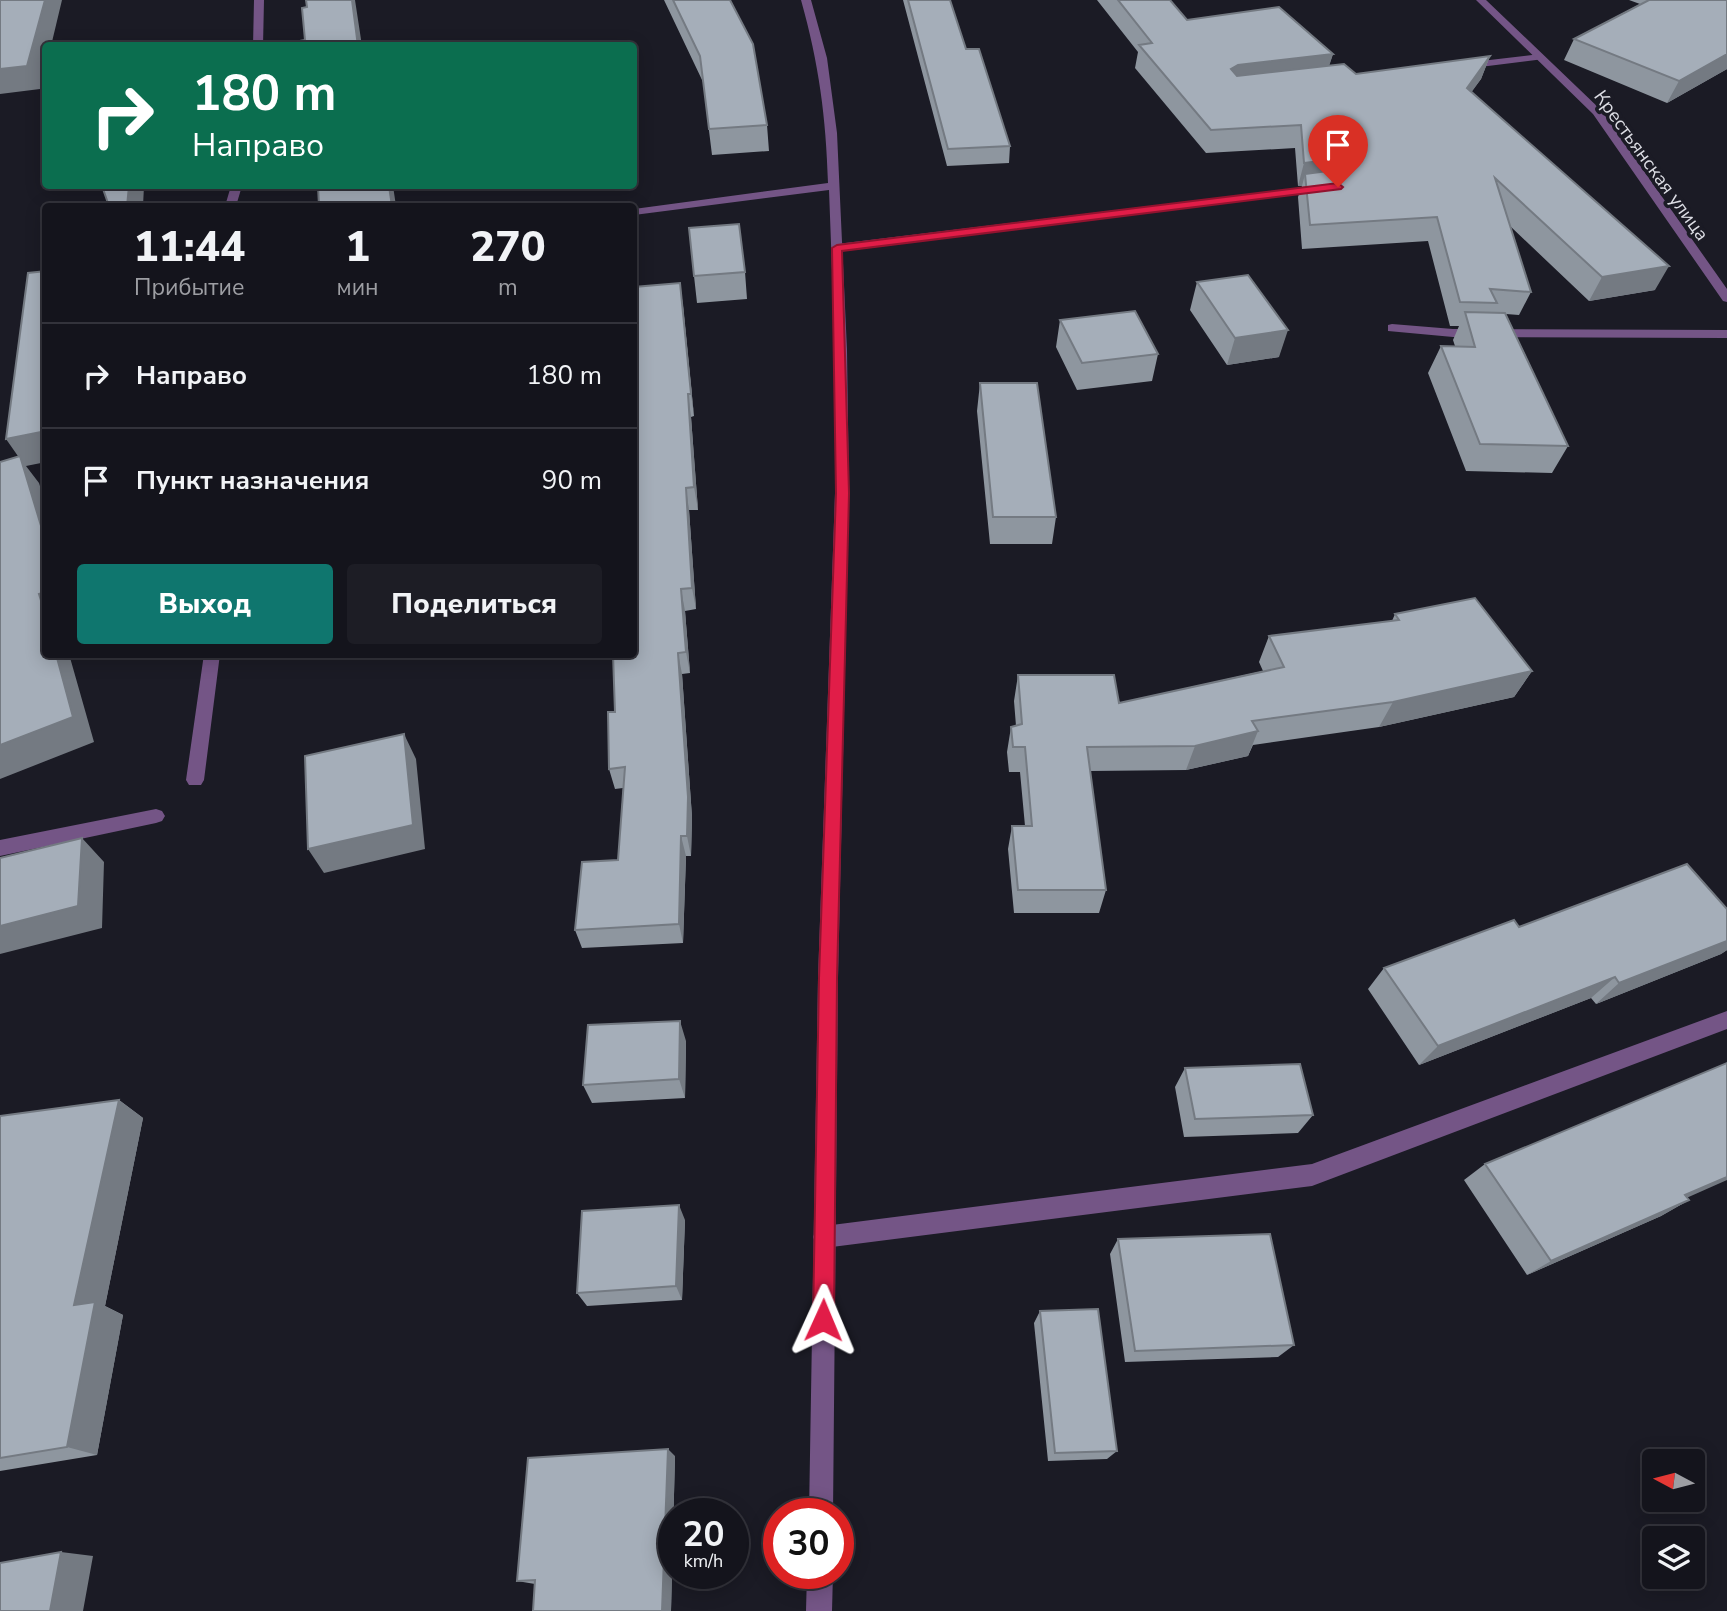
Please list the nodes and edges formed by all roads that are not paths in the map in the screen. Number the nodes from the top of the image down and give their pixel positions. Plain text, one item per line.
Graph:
1 (259, 0) edge
2 (806, 0) edge
3 (1480, 0) edge
4 (258, 42) edge
5 (1540, 57) junction
6 (1447, 68) edge
7 (834, 186) junction
8 (1338, 187) edge
9 (637, 212) edge
10 (837, 248) junction
11 (1727, 298) edge
12 (1392, 328) dead end
13 (1727, 334) edge
14 (211, 658) edge
15 (194, 780) dead end
16 (156, 816) dead end
17 (0, 848) edge
18 (1727, 1020) edge
19 (824, 1237) junction
20 (821, 1498) edge
21 (820, 1589) edge
22 (819, 1611) edge

1 - 4 street
2 - 7 street
3 - 5 street, Крестьянская улица
5 - 6 street
5 - 11 street, Крестьянская улица
7 - 9 street
7 - 10 street
8 - 10 street
10 - 19 street
12 - 13 street
14 - 15 street
16 - 17 street
18 - 19 street
19 - 20 street
21 - 22 street

